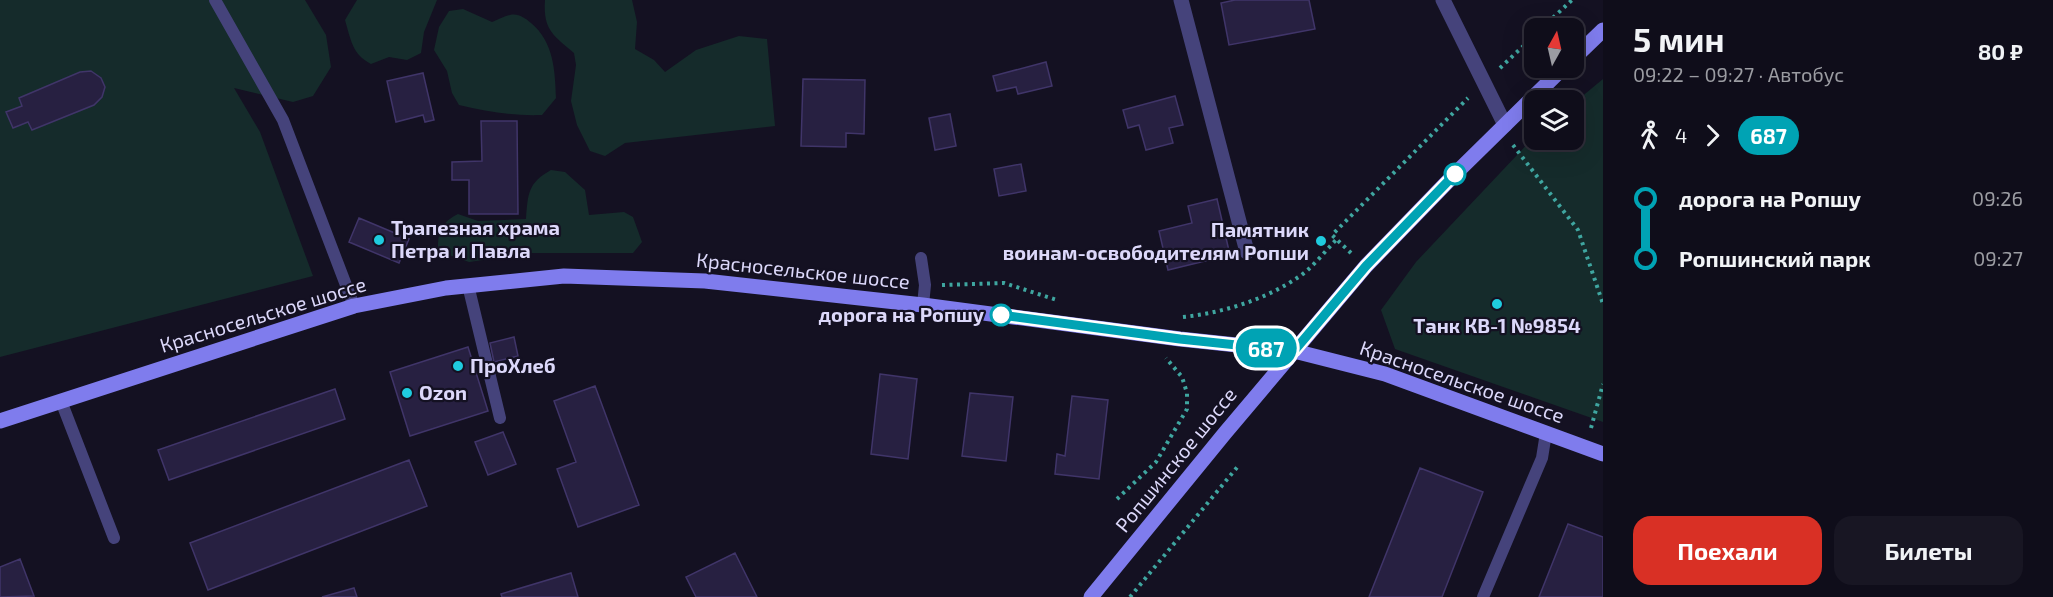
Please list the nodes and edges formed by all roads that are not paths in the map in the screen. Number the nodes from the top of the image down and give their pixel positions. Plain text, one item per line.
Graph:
1 (215, 0) edge
2 (1181, 0) edge
3 (1443, 0) edge
4 (1603, 30) edge
5 (1584, 48) edge
6 (1553, 78) edge
7 (1505, 125) junction
8 (1247, 252) dead end
9 (921, 258) dead end
10 (468, 285) junction
11 (923, 305) junction
12 (354, 306) junction
13 (1294, 351) junction
14 (61, 401) junction
15 (500, 418) dead end
16 (0, 421) edge
17 (1546, 433) junction
18 (1603, 454) edge
19 (114, 538) dead end
20 (1091, 597) edge
21 (1483, 597) edge

1 - 12 lane
2 - 8 street
3 - 7 street
4 - 5 main road
6 - 7 main road, Ропшинское шоссе
7 - 13 main road, Ропшинское шоссе
9 - 11 lane
10 - 11 main road, Красносельское шоссе
10 - 12 main road, Красносельское шоссе
10 - 15 lane
11 - 13 main road, Красносельское шоссе
12 - 14 main road, Красносельское шоссе
13 - 17 main road, Красносельское шоссе
13 - 20 main road, Ропшинское шоссе
14 - 16 main road, Красносельское шоссе
14 - 19 lane
17 - 18 main road, Красносельское шоссе
17 - 21 lane

